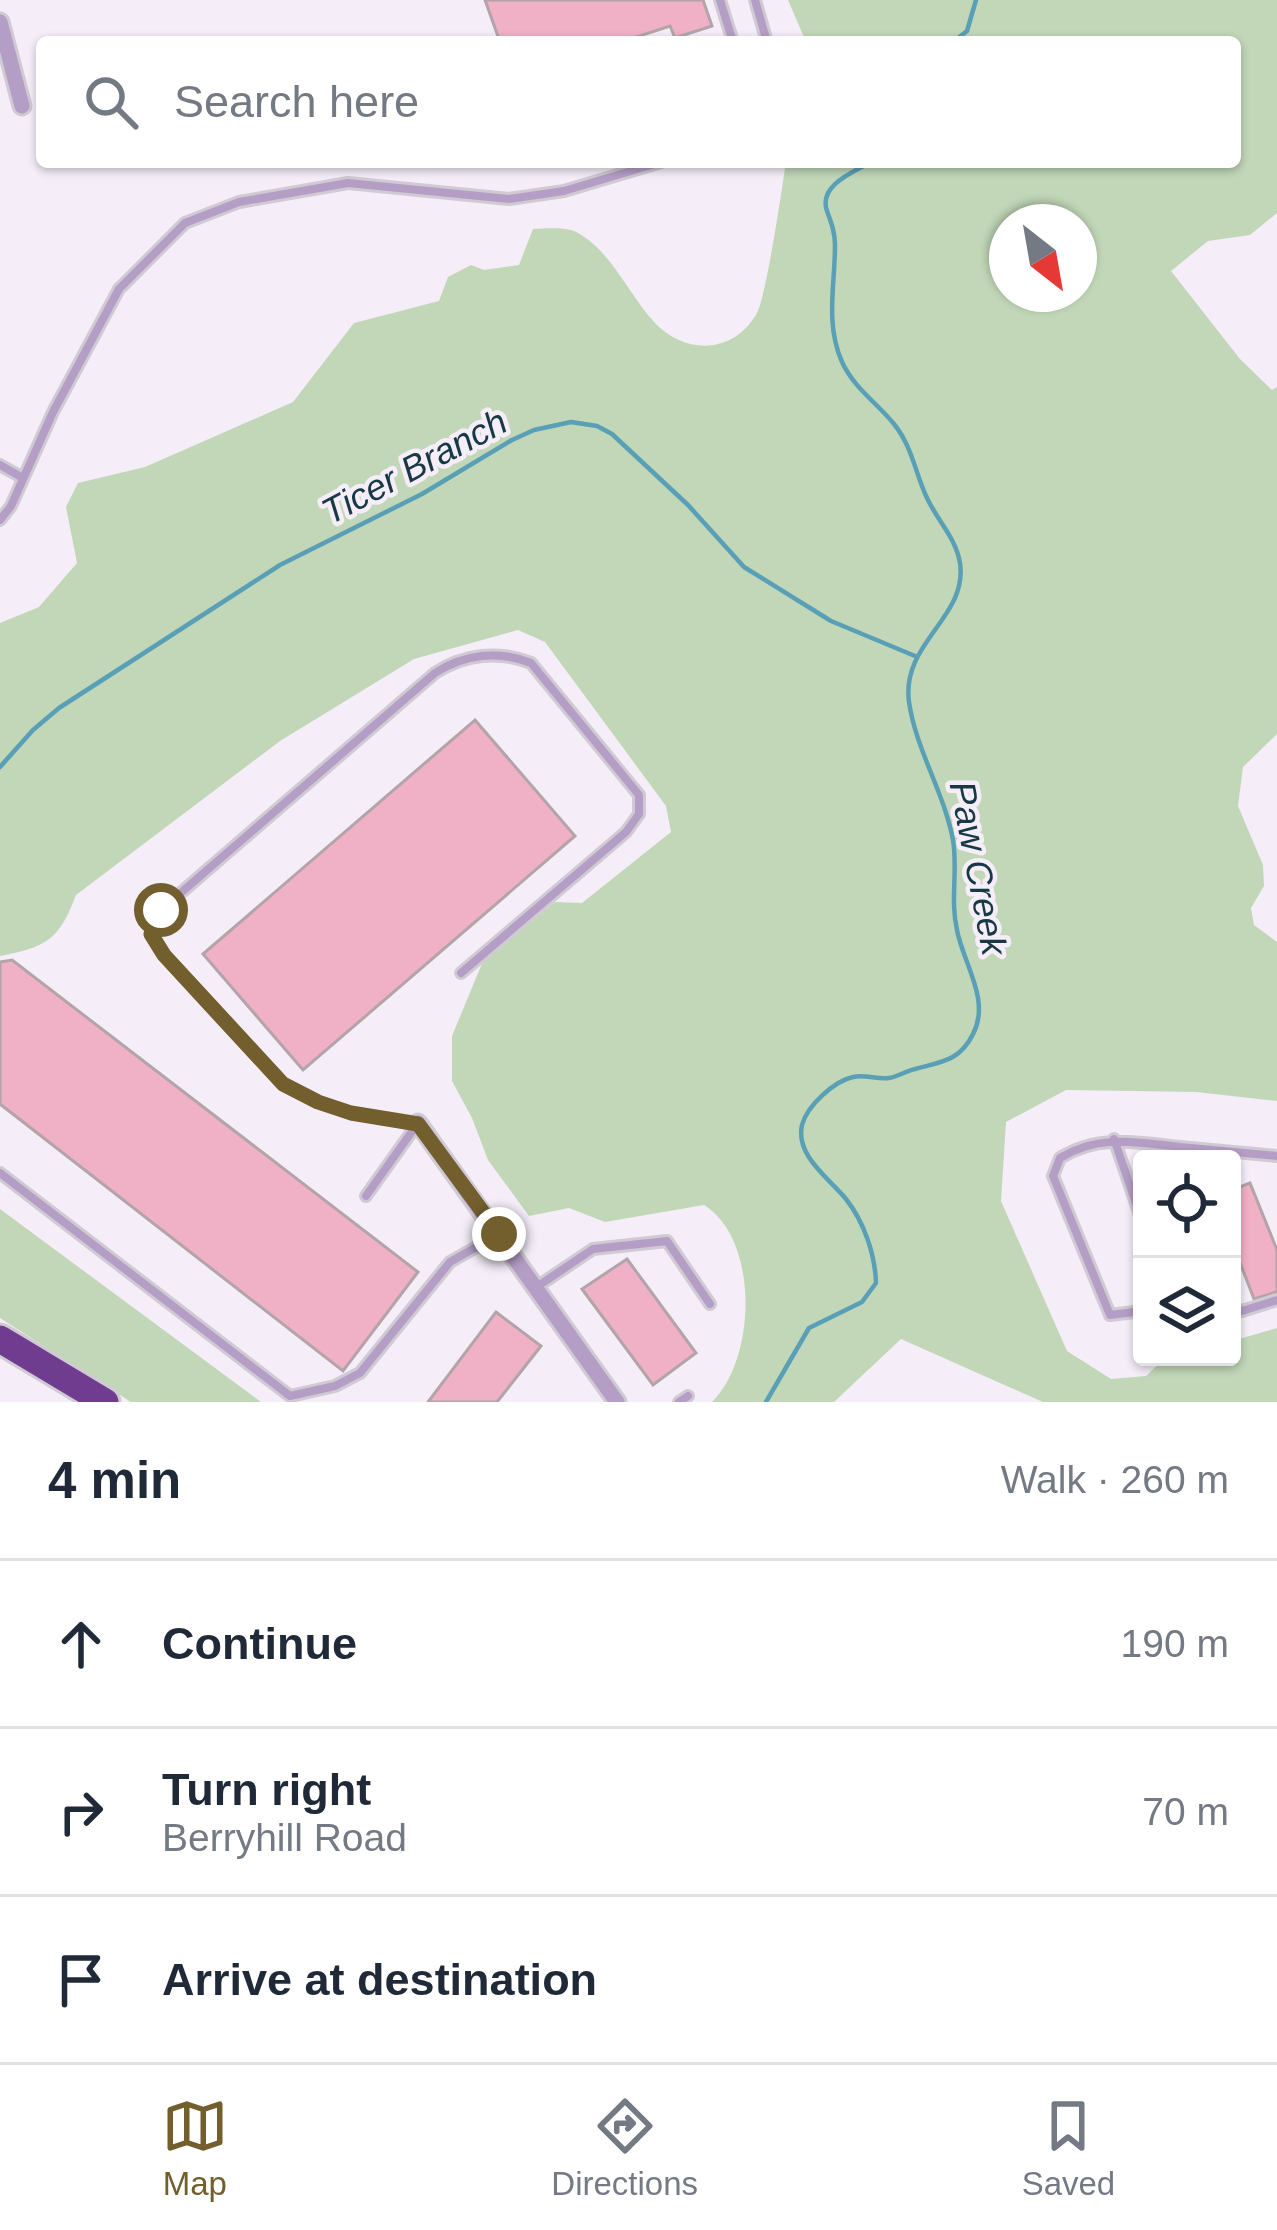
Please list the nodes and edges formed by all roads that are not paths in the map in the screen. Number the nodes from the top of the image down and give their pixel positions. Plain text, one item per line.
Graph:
1 (720, 0) edge
2 (755, 0) edge
3 (0, 22) edge
4 (731, 36) edge
5 (765, 36) edge
6 (22, 106) dead end
7 (640, 168) edge
8 (0, 465) edge
9 (23, 478) junction
10 (0, 520) edge
11 (461, 973) dead end
12 (418, 1124) junction
13 (1114, 1139) junction
14 (1180, 1147) junction
15 (1181, 1150) edge
16 (1277, 1156) edge
17 (0, 1173) edge
18 (1133, 1195) edge
19 (366, 1196) dead end
20 (499, 1234) junction
21 (536, 1287) junction
22 (1277, 1300) edge
23 (710, 1304) dead end
24 (1133, 1312) edge
25 (1241, 1312) edge
26 (0, 1339) edge
27 (104, 1402) edge
28 (617, 1402) edge

1 - 4 lane
2 - 5 lane
3 - 6 street
7 - 9 lane
8 - 9 lane
9 - 10 lane
11 - 12 lane
12 - 19 lane
12 - 20 street
13 - 14 lane
13 - 18 lane
13 - 24 lane
14 - 15 lane
14 - 16 lane
17 - 20 lane
20 - 21 street
21 - 23 lane
21 - 28 street
22 - 25 lane
26 - 27 highway

